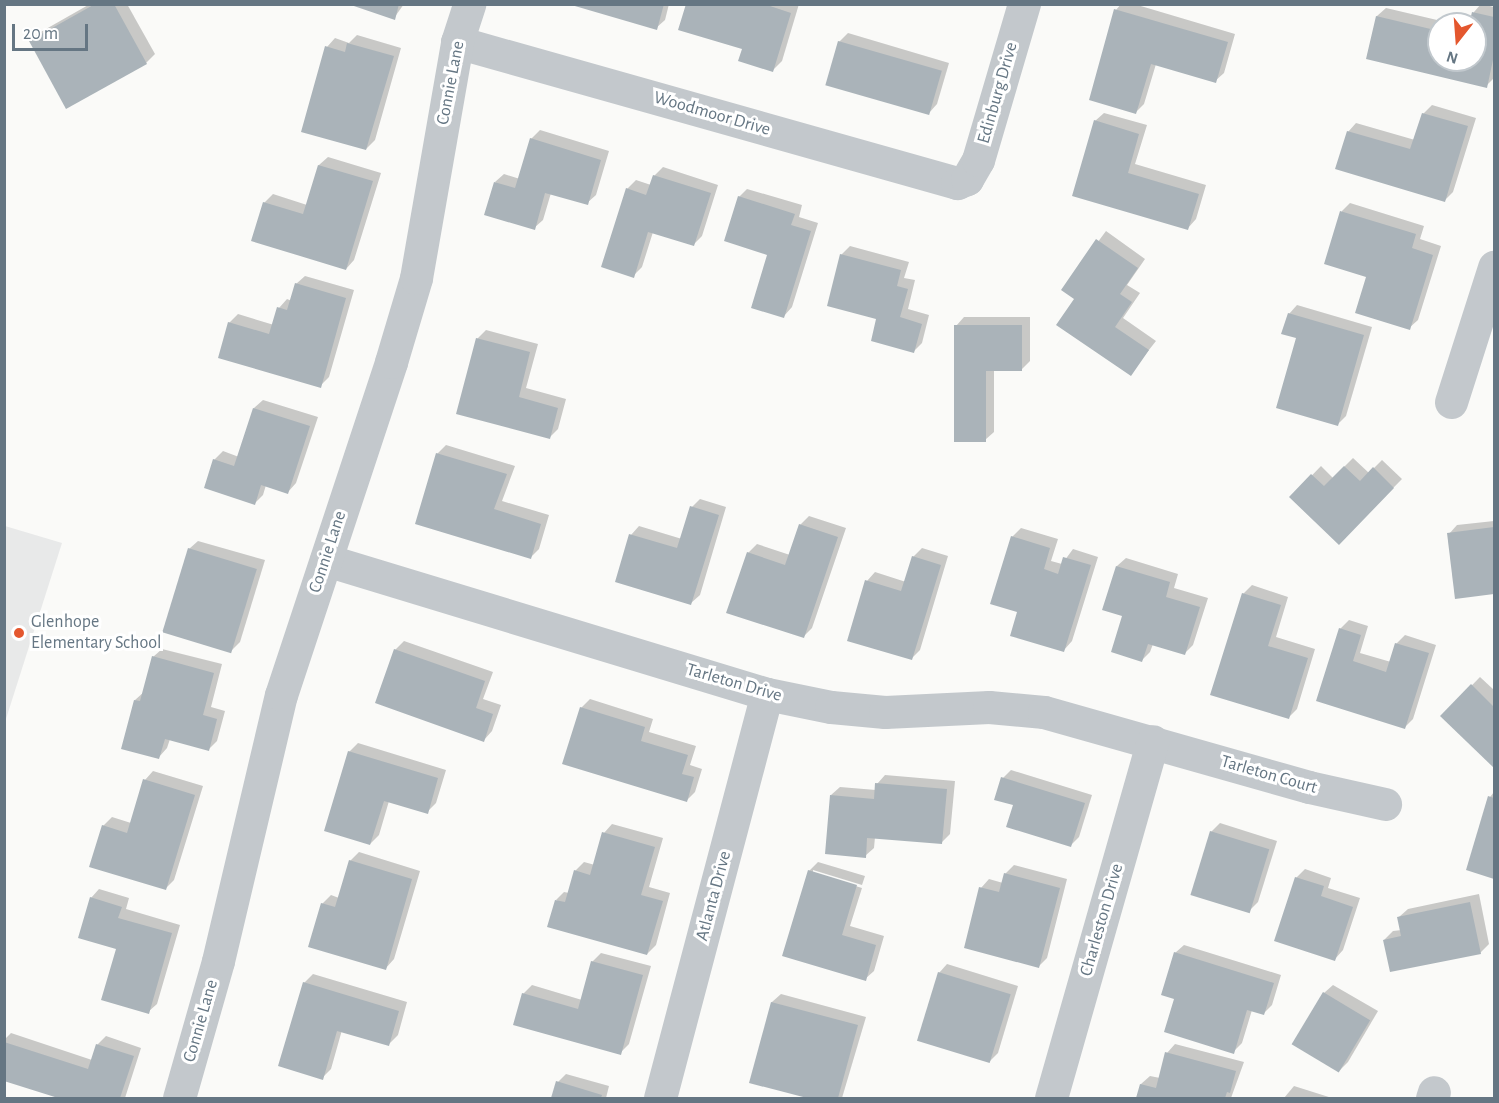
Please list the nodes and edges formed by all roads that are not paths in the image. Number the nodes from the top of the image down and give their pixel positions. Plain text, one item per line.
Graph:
1 (469, 4) edge
2 (1024, 4) edge
3 (457, 42) junction
4 (967, 179) joint
5 (1494, 267) edge
6 (1451, 402) dead end
7 (326, 560) junction
8 (767, 694) junction
9 (1154, 741) junction
10 (1385, 804) dead end
11 (179, 1098) edge
12 (660, 1098) edge
13 (1051, 1098) edge

1 - 3 street, Connie Lane
2 - 4 street, Edinburg Drive
3 - 4 street, Woodmoor Drive
3 - 7 street, Connie Lane
5 - 6 street
7 - 8 street, Tarleton Drive
7 - 11 street, Connie Lane
8 - 9 street, Tarleton Drive
8 - 12 street, Atlanta Drive
9 - 10 street, Tarleton Court
9 - 13 street, Charleston Drive

